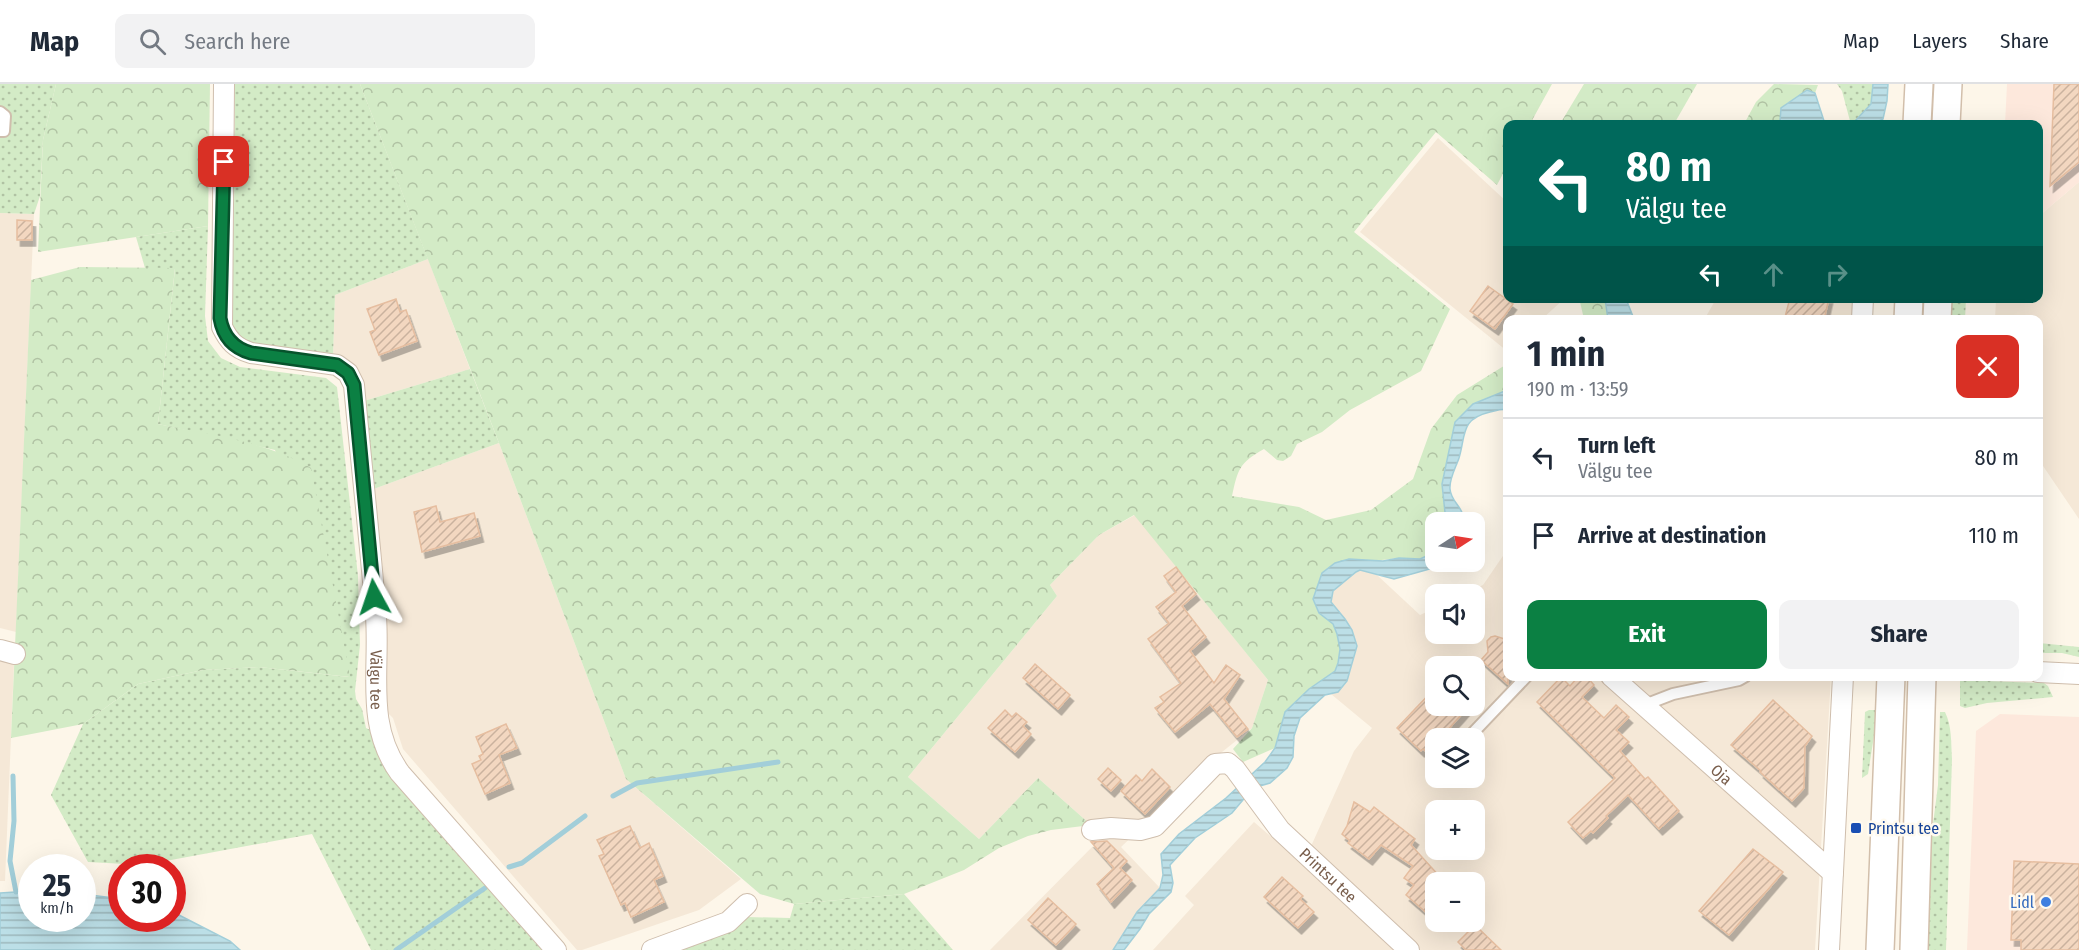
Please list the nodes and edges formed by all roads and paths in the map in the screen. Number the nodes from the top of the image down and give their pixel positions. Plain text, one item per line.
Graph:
1 (224, 84) edge
2 (1919, 84) edge
3 (1948, 84) edge
4 (0, 112) edge
5 (1917, 120) edge
6 (1946, 120) edge
7 (0, 131) edge
8 (2043, 672) edge
9 (2079, 674) edge
10 (1522, 681) edge
11 (1616, 681) edge
12 (1739, 681) edge
13 (1843, 681) edge
14 (1891, 681) edge
15 (1922, 681) edge
16 (1642, 706) junction
17 (1478, 728) edge
18 (1092, 830) dead end
19 (1833, 873) junction
20 (747, 904) dead end
21 (556, 950) edge
22 (652, 950) edge
23 (1409, 950) edge
24 (1828, 950) edge
25 (1880, 950) edge
26 (1914, 950) edge

1 - 21 street, Välgu tee
2 - 5 main road
3 - 6 main road
4 - 7 lane
8 - 9 street
10 - 17 lane
11 - 16 street, Oja
12 - 16 lane
13 - 19 street
14 - 25 main road
15 - 26 main road
16 - 19 street, Oja
18 - 23 street, Printsu tee
19 - 24 street
20 - 22 street

